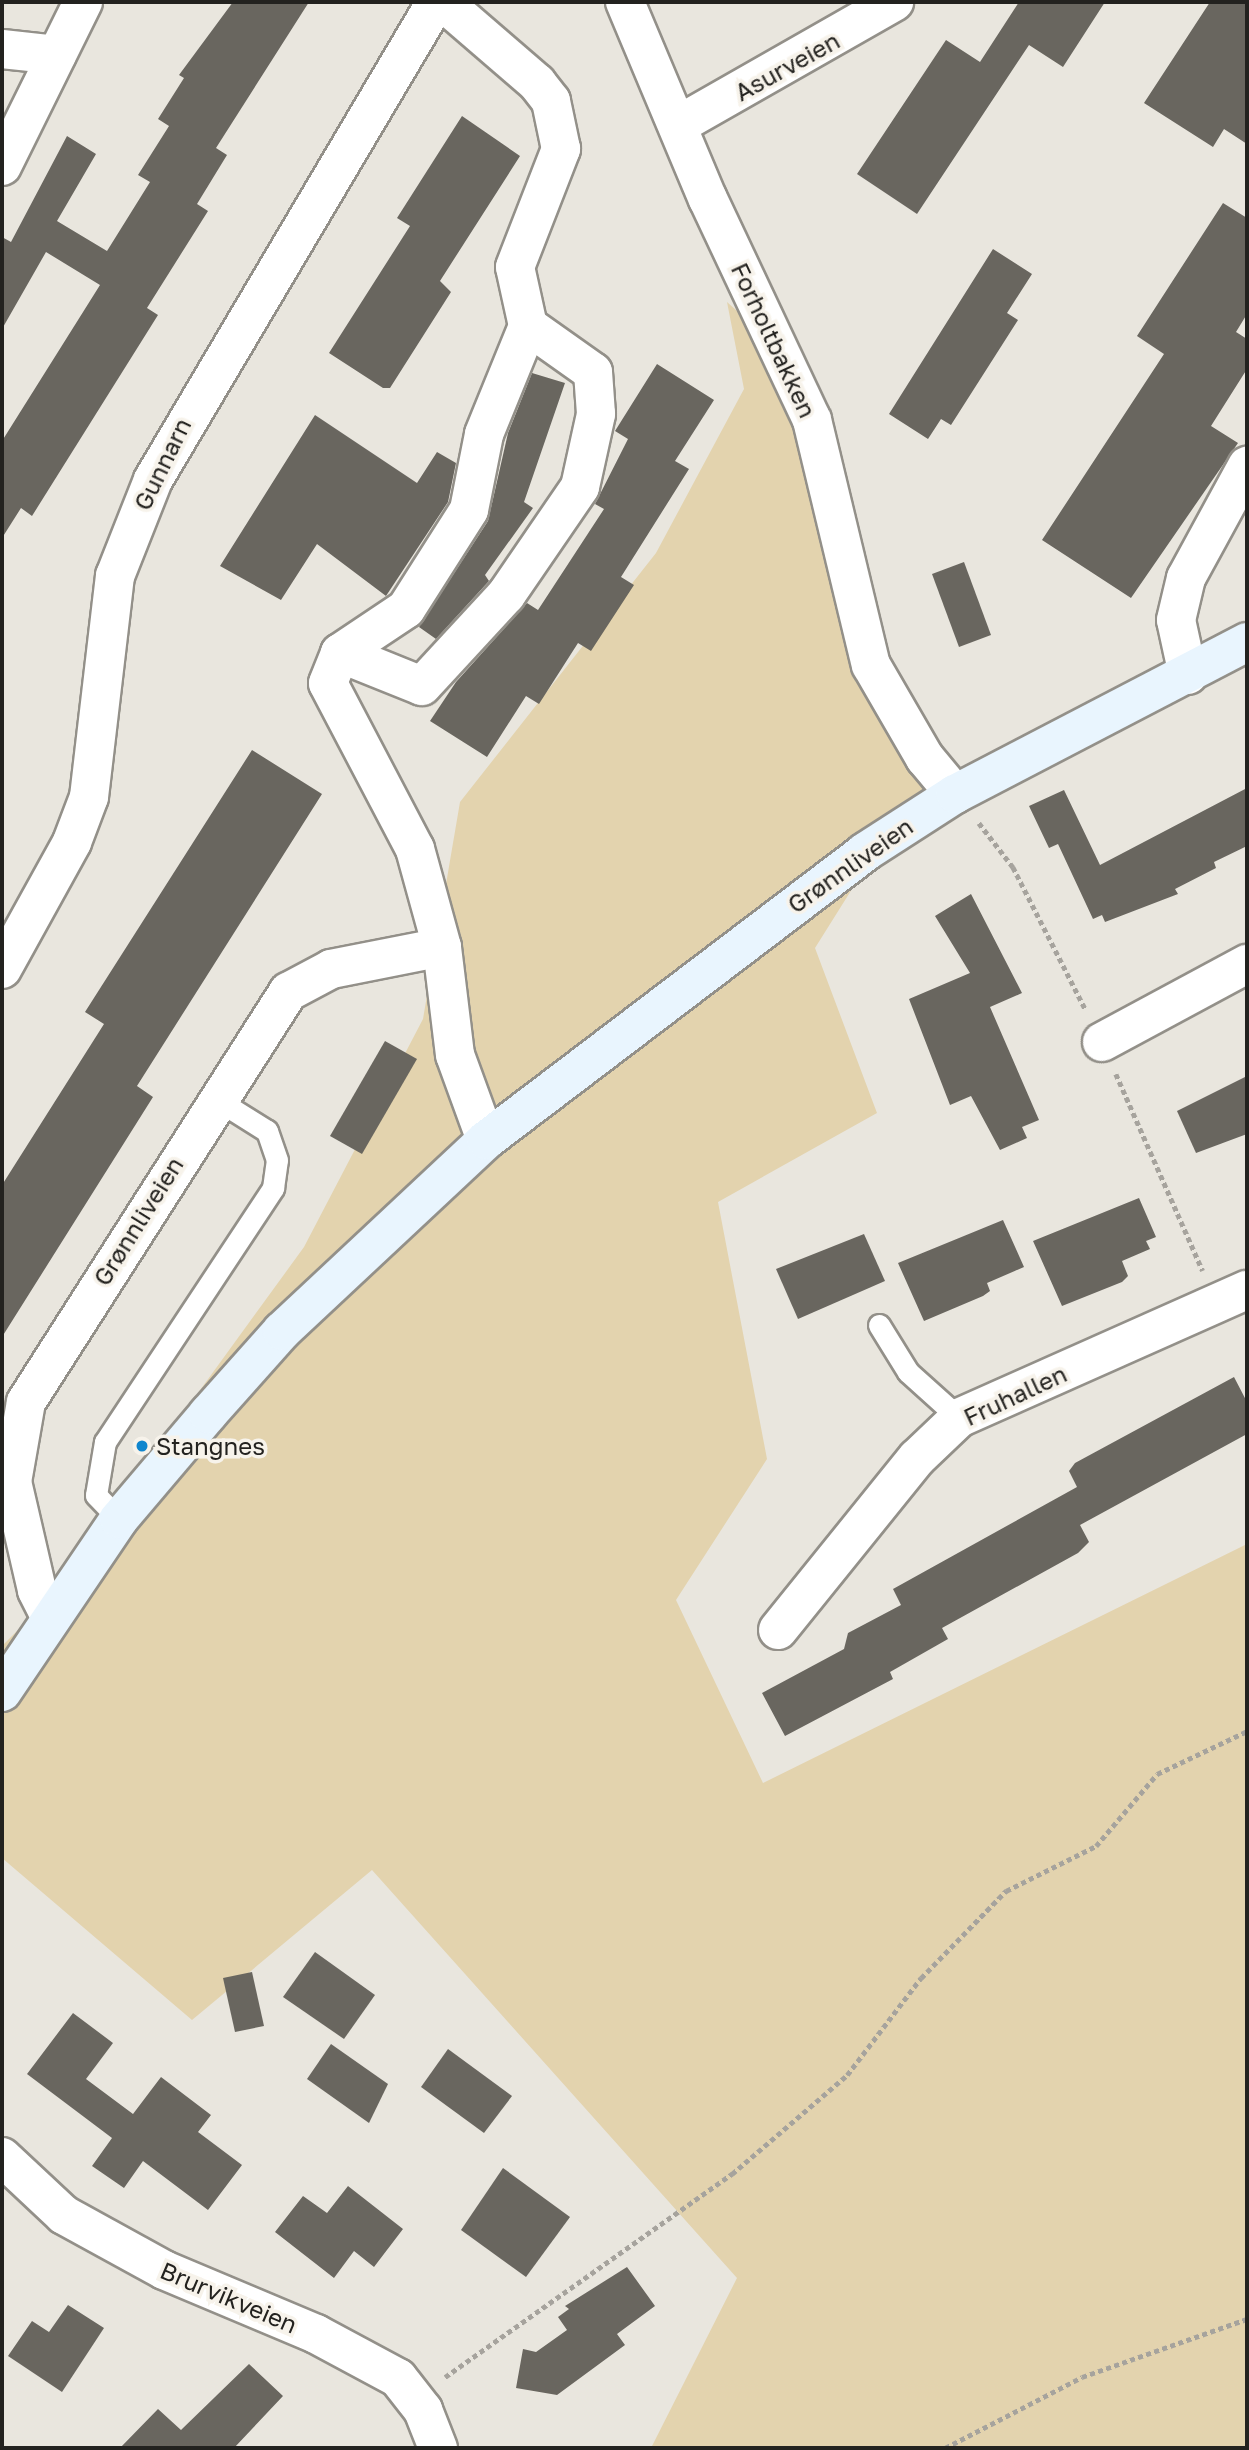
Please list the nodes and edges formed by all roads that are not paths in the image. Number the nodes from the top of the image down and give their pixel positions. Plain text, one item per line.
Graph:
1 (83, 2) edge
2 (436, 2) edge
3 (443, 2) edge
4 (625, 2) edge
5 (894, 2) edge
6 (2, 49) edge
7 (57, 55) junction
8 (678, 125) junction
9 (2, 166) edge
10 (528, 326) junction
11 (1247, 466) edge
12 (1247, 642) edge
13 (340, 653) junction
14 (1188, 675) junction
15 (955, 794) junction
16 (442, 947) junction
17 (1247, 964) edge
18 (2, 969) edge
19 (1102, 1042) dead end
20 (216, 1099) junction
21 (486, 1140) junction
22 (1247, 1290) edge
23 (879, 1325) dead end
24 (959, 1418) junction
25 (10, 1436) edge
26 (119, 1519) junction
27 (51, 1618) junction
28 (778, 1630) dead end
29 (2, 1692) edge
30 (2, 2157) edge
31 (438, 2448) edge

1 - 7 street
2 - 18 street, Gunnarn
3 - 10 street
4 - 8 street, Forholtbakken
5 - 8 street, Asurveien
6 - 7 street
7 - 9 street
8 - 15 street, Forholtbakken
10 - 13 street
10 - 13 street
11 - 14 street
12 - 14 street, Grønnliveien
13 - 16 street
14 - 15 street, Grønnliveien
15 - 21 street, Grønnliveien
16 - 20 street, Grønnliveien
16 - 21 street
17 - 19 street
20 - 25 street, Grønnliveien
20 - 26 lane
21 - 26 street, Grønnliveien
22 - 24 street, Fruhallen
23 - 24 lane
24 - 28 street, Fruhallen
25 - 27 street, Grønnliveien
26 - 27 street, Grønnliveien
27 - 29 street, Grønnliveien
30 - 31 street, Brurvikveien

